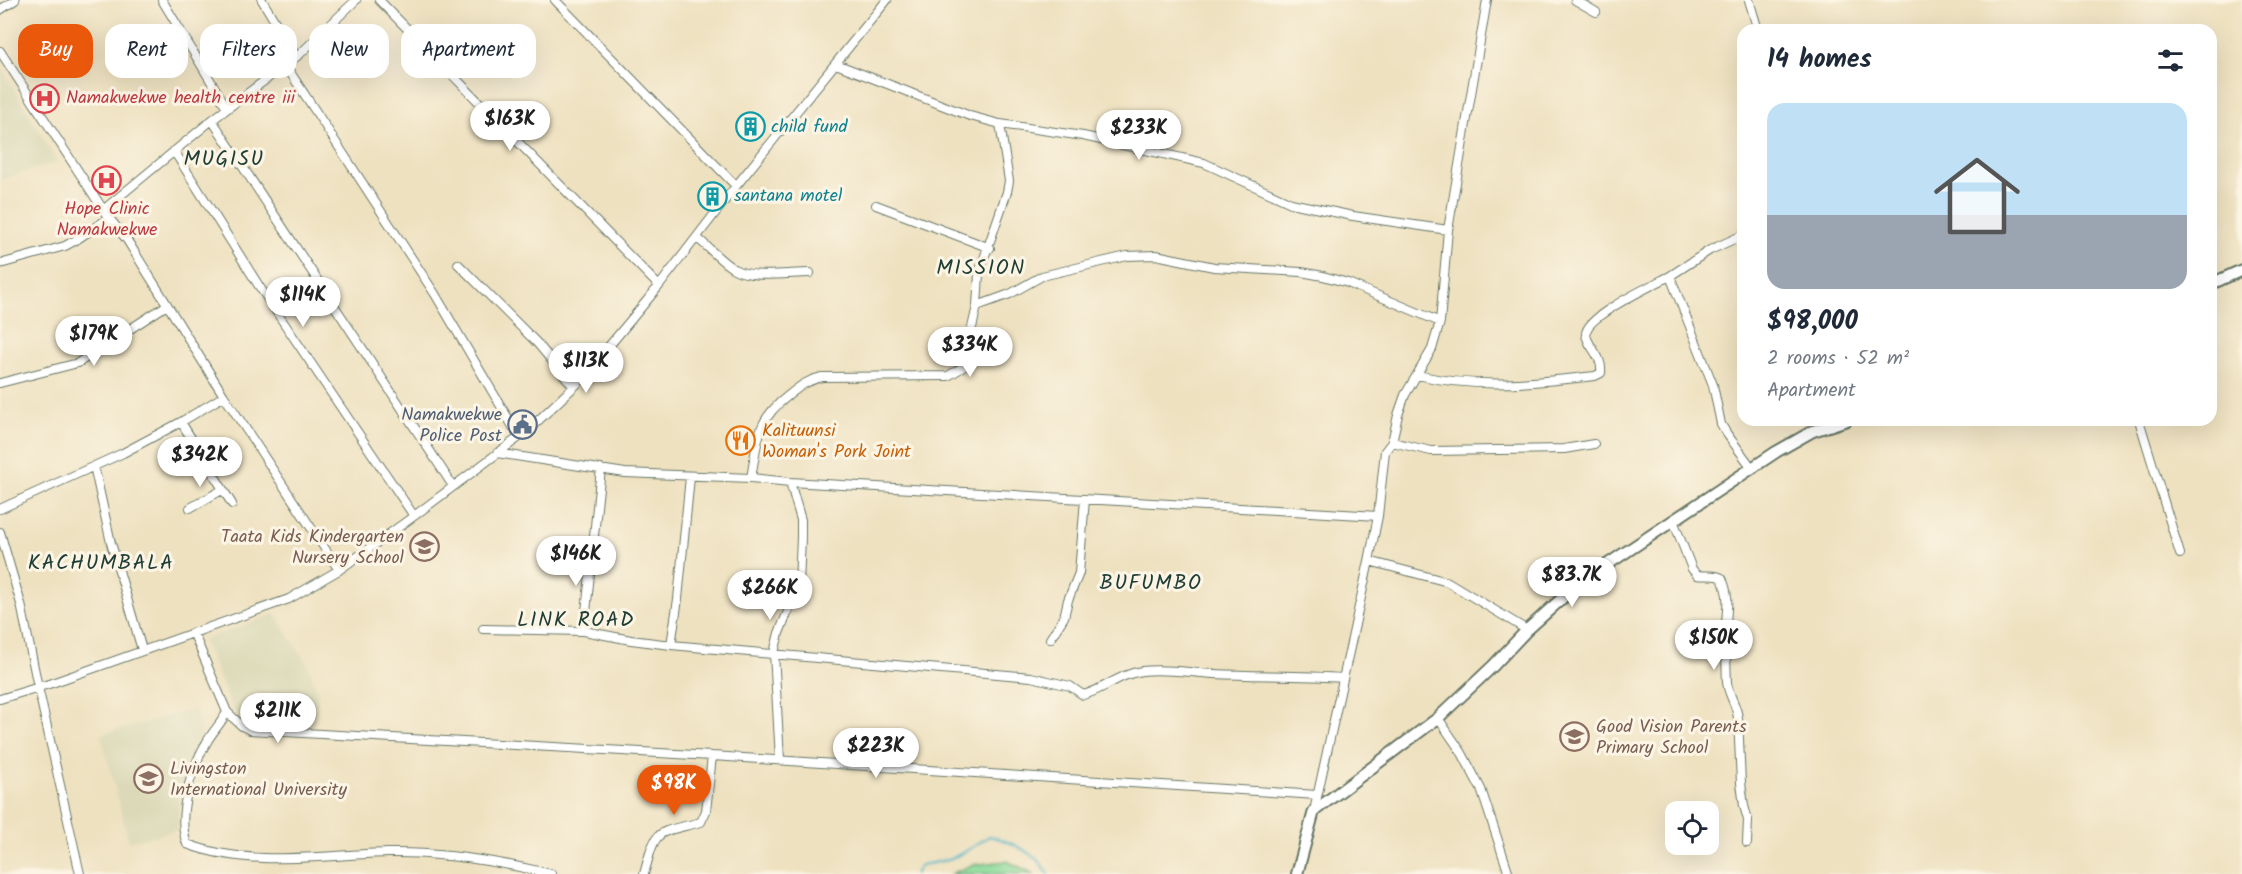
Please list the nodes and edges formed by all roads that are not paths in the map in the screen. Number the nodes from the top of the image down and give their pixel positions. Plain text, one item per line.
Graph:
1 (15, 0) edge
2 (162, 0) edge
3 (262, 0) edge
4 (356, 0) edge
5 (379, 0) edge
6 (555, 0) edge
7 (887, 0) edge
8 (1487, 0) edge
9 (1575, 0) edge
10 (1749, 0) edge
11 (0, 10) edge
12 (1596, 12) dead end
13 (276, 24) edge
14 (1756, 24) edge
15 (0, 51) edge
16 (297, 56) edge
17 (836, 64) junction
18 (269, 78) edge
19 (294, 78) edge
20 (227, 108) junction
21 (212, 120) junction
22 (1000, 124) junction
23 (174, 151) junction
24 (736, 186) junction
25 (876, 205) dead end
26 (103, 210) junction
27 (109, 218) junction
28 (1448, 230) junction
29 (697, 237) junction
30 (1737, 238) edge
31 (990, 248) junction
32 (0, 264) edge
33 (458, 264) dead end
34 (2242, 270) edge
35 (810, 273) dead end
36 (1671, 276) junction
37 (2217, 281) edge
38 (660, 286) junction
39 (167, 305) junction
40 (977, 306) junction
41 (1440, 322) junction
42 (1417, 375) junction
43 (0, 383) edge
44 (574, 387) junction
45 (224, 396) junction
46 (181, 422) junction
47 (1828, 426) edge
48 (2141, 426) edge
49 (519, 436) junction
50 (1392, 442) junction
51 (1594, 444) dead end
52 (497, 453) junction
53 (94, 466) junction
54 (1752, 468) junction
55 (601, 469) junction
56 (690, 477) junction
57 (751, 478) junction
58 (790, 482) junction
59 (453, 486) junction
60 (222, 490) junction
61 (1085, 499) junction
62 (232, 504) dead end
63 (190, 508) dead end
64 (0, 509) edge
65 (414, 516) junction
66 (1378, 516) junction
67 (1673, 520) junction
68 (0, 532) edge
69 (2180, 554) dead end
70 (1369, 561) junction
71 (339, 570) junction
72 (483, 629) dead end
73 (1527, 630) junction
74 (584, 631) junction
75 (193, 632) junction
76 (1050, 639) dead end
77 (671, 645) junction
78 (142, 651) junction
79 (774, 653) junction
80 (1343, 678) junction
81 (38, 687) junction
82 (0, 699) edge
83 (227, 712) junction
84 (1438, 718) junction
85 (712, 756) junction
86 (780, 760) junction
87 (1317, 795) junction
88 (1314, 811) junction
89 (1748, 843) dead end
90 (80, 874) edge
91 (551, 874) edge
92 (644, 874) edge
93 (1297, 874) edge
94 (1509, 874) edge

1 - 11 street
2 - 20 street
3 - 13 street
4 - 16 street
5 - 38 street
6 - 24 street
7 - 17 street
8 - 28 street
9 - 12 street
10 - 14 street
15 - 26 street
17 - 22 street
17 - 24 street
18 - 20 street
19 - 49 street
20 - 21 street
21 - 23 street
21 - 59 street
22 - 28 street
22 - 31 street
23 - 26 street
23 - 65 street
24 - 29 street
25 - 31 street
26 - 27 street
27 - 32 street
27 - 39 street
28 - 41 street
29 - 35 street
29 - 38 street
30 - 36 street
31 - 40 street
33 - 44 street
34 - 37 street
36 - 42 street
36 - 54 street
38 - 44 street
39 - 43 street
39 - 45 street
40 - 41 street
40 - 57 street
41 - 42 street
42 - 50 street
44 - 49 street
45 - 46 street
45 - 71 street
46 - 53 street
46 - 60 street
47 - 54 street
48 - 69 street
49 - 52 street
50 - 51 street
50 - 66 street
52 - 55 street
52 - 59 street
53 - 64 street
53 - 78 street
54 - 67 street
55 - 56 street
55 - 74 street
56 - 57 street
56 - 77 street
57 - 58 street
58 - 61 street
58 - 79 street
59 - 65 street
60 - 62 street
60 - 63 street
61 - 66 street
61 - 76 street
65 - 71 street
66 - 70 street
67 - 73 street
67 - 89 street
68 - 81 street
70 - 73 street
70 - 80 street
71 - 75 street
72 - 74 street
73 - 84 street
74 - 77 street
75 - 78 street
75 - 83 street
77 - 79 street
78 - 81 street
79 - 80 street
79 - 86 street
80 - 87 street
81 - 82 street
81 - 90 street
83 - 85 street
83 - 91 street
84 - 88 street
84 - 94 street
85 - 86 street
85 - 92 street
86 - 87 street
87 - 88 street
88 - 93 street

